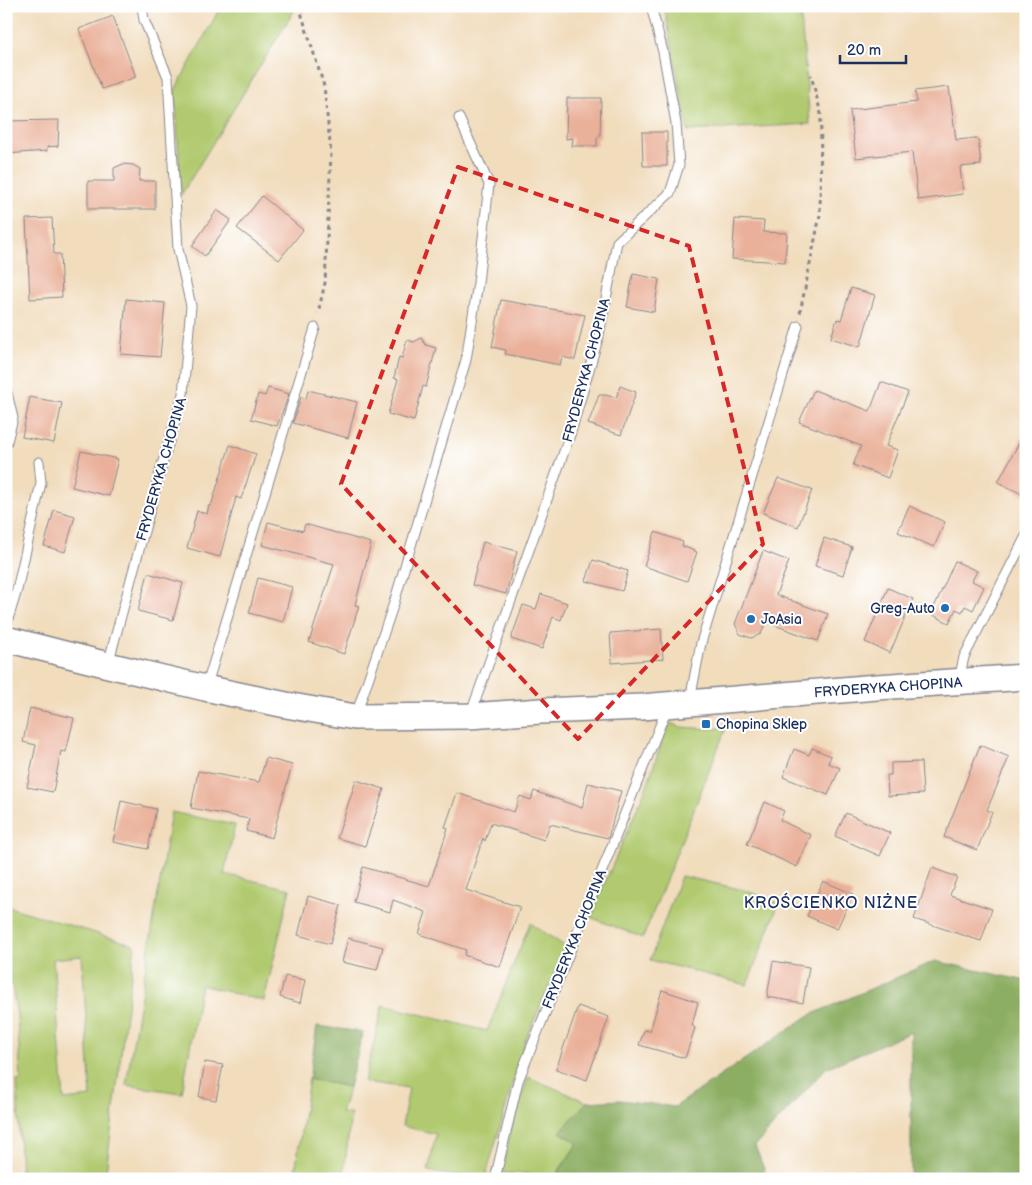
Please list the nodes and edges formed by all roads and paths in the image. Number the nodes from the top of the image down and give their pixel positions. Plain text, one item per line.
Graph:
1 (142, 6) edge
2 (299, 6) edge
3 (651, 6) edge
4 (811, 75) dead end
5 (459, 118) dead end
6 (798, 326) joint
7 (315, 328) joint
8 (6, 389) edge
9 (6, 445) edge
10 (39, 462) dead end
11 (1026, 536) edge
12 (6, 626) edge
13 (6, 639) edge
14 (108, 665) junction
15 (1026, 677) edge
16 (958, 681) junction
17 (206, 688) junction
18 (679, 703) junction
19 (469, 716) junction
20 (355, 717) junction
21 (495, 1179) edge

1 - 14 lane, FRYDERYKA CHOPINA
2 - 7 path
3 - 19 lane, FRYDERYKA CHOPINA
4 - 6 path
5 - 20 lane
6 - 18 lane, FRYDERYKA CHOPINA
7 - 17 lane
8 - 9 lane
10 - 12 lane
11 - 16 lane
13 - 14 street, FRYDERYKA CHOPINA
14 - 17 street, FRYDERYKA CHOPINA
15 - 16 street, FRYDERYKA CHOPINA
16 - 18 street, FRYDERYKA CHOPINA
17 - 20 street, FRYDERYKA CHOPINA
18 - 19 street, FRYDERYKA CHOPINA
18 - 21 lane, FRYDERYKA CHOPINA
19 - 20 street, FRYDERYKA CHOPINA

